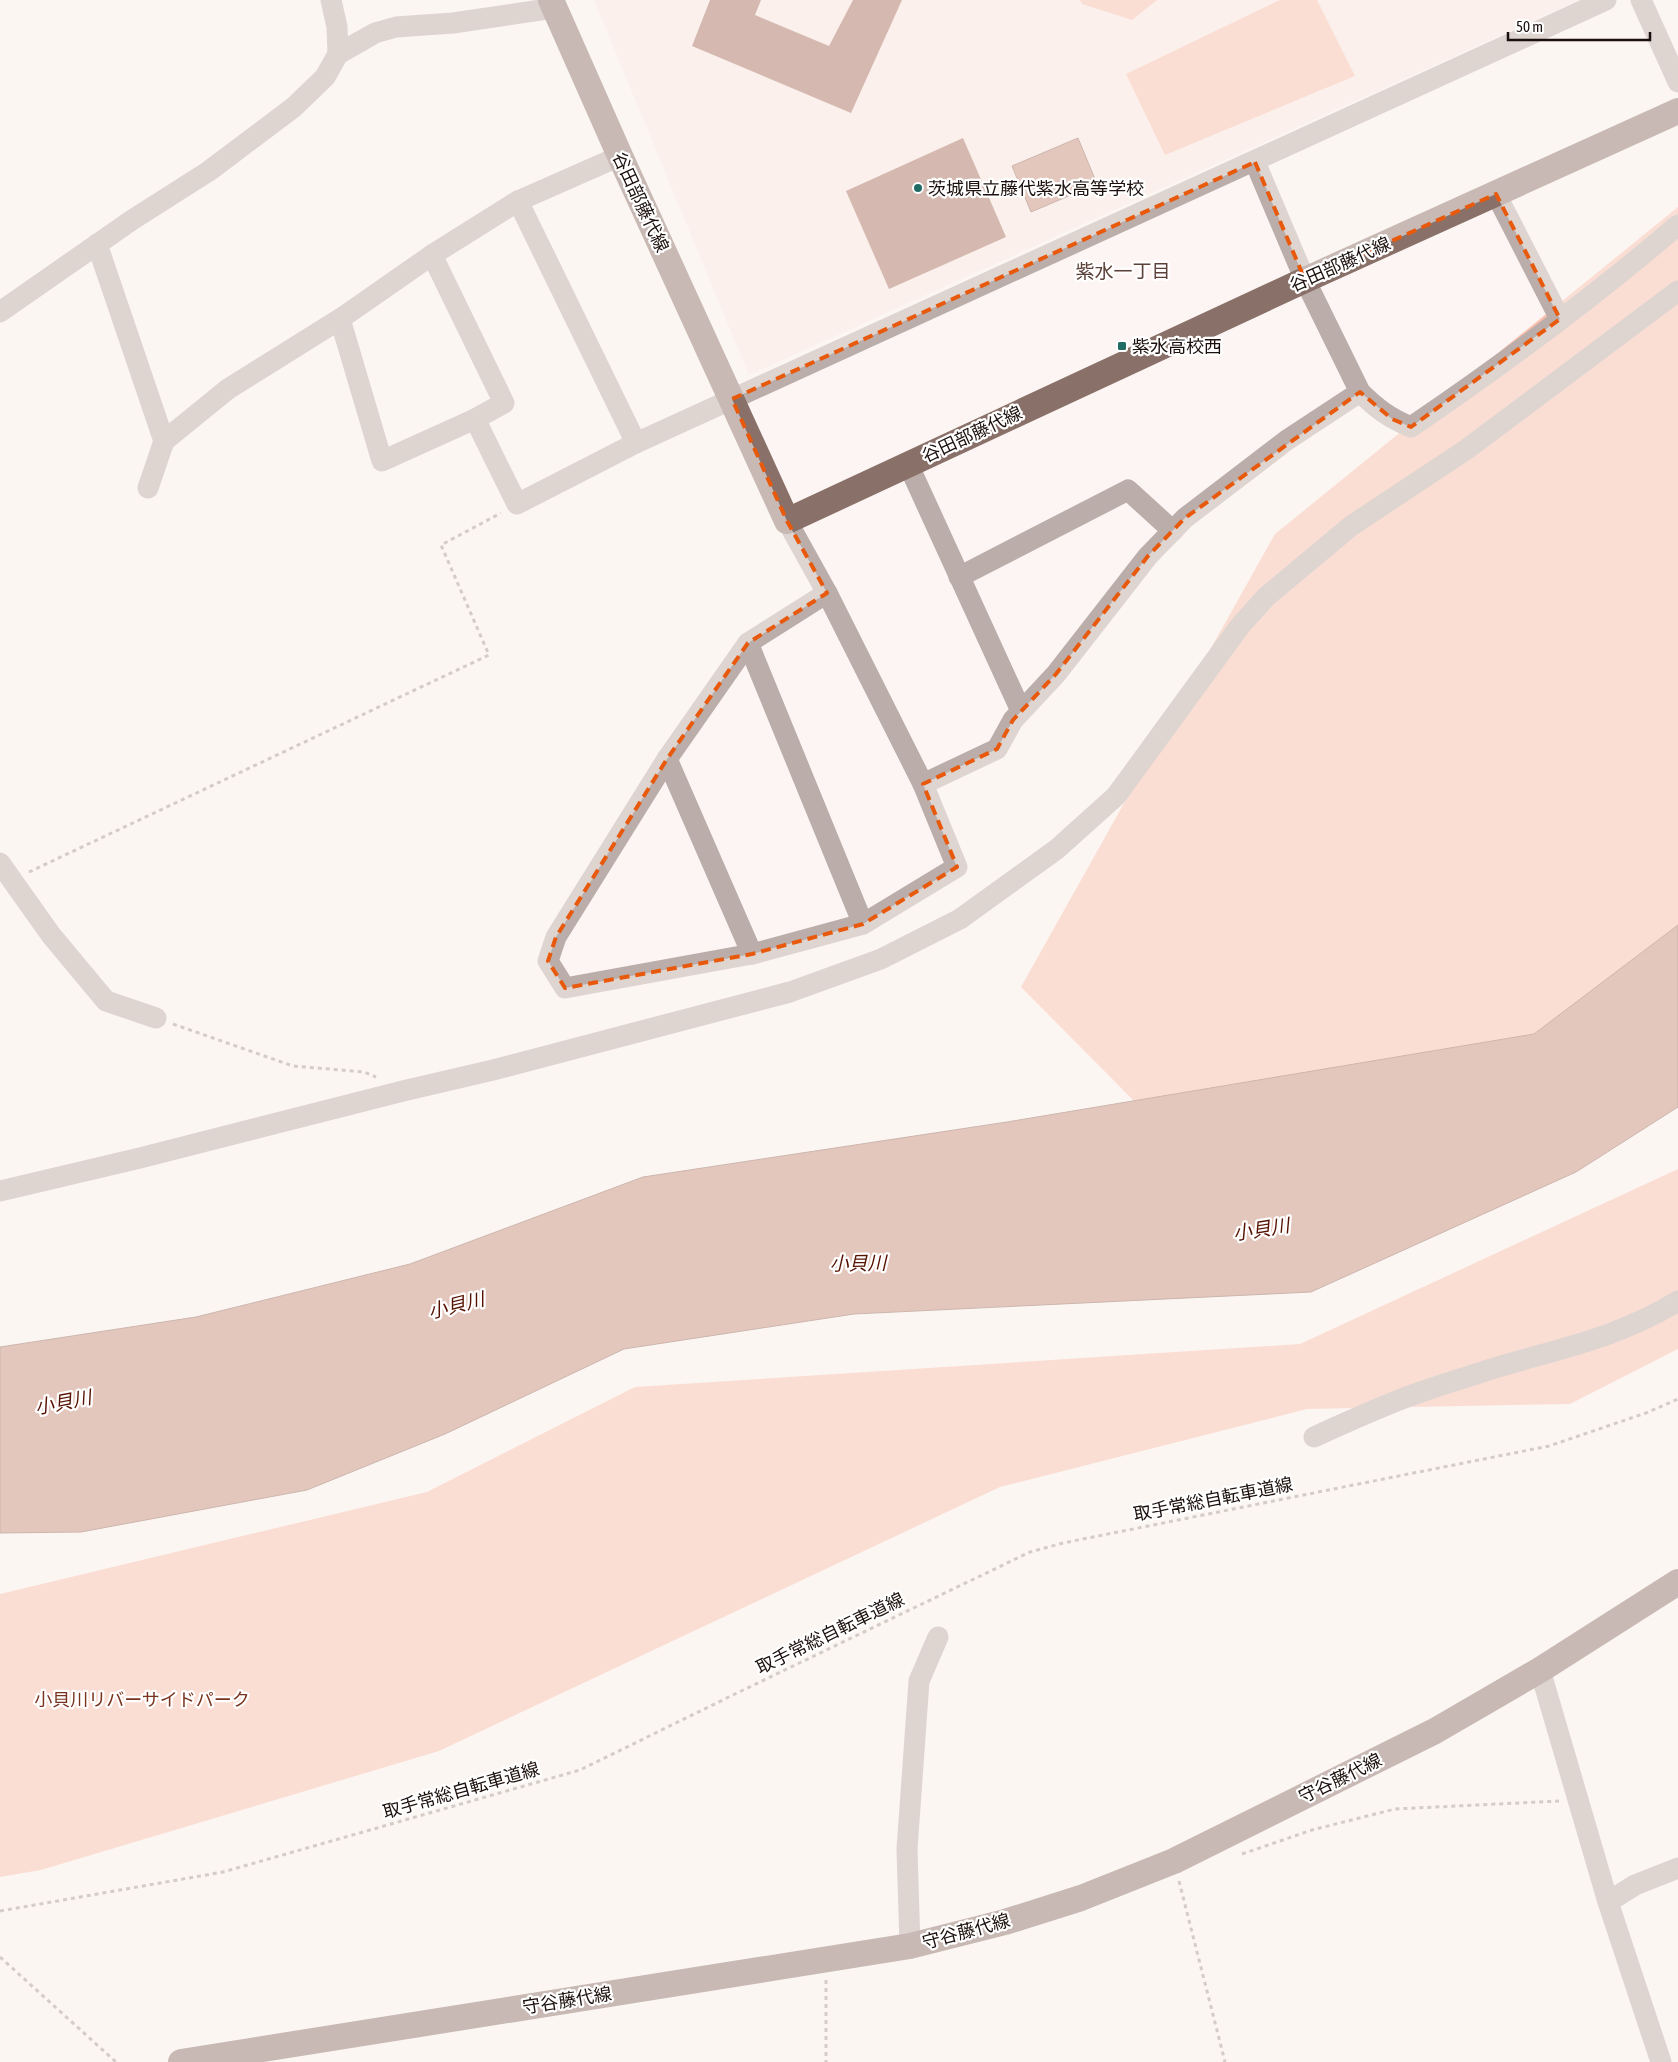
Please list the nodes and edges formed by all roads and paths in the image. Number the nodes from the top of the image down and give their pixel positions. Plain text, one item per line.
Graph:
1 (332, 0) edge
2 (1606, 0) edge
3 (1642, 0) edge
4 (553, 4) edge
5 (338, 54) junction
6 (1678, 82) edge
7 (1678, 111) edge
8 (620, 156) junction
9 (1254, 162) junction
10 (1496, 194) junction
11 (518, 200) junction
12 (1678, 226) edge
13 (97, 244) junction
14 (432, 255) junction
15 (1305, 280) junction
16 (1678, 291) edge
17 (0, 312) edge
18 (340, 319) junction
19 (1560, 319) junction
20 (1360, 392) junction
21 (732, 399) junction
22 (475, 419) junction
23 (164, 441) junction
24 (636, 443) junction
25 (908, 464) junction
26 (148, 488) dead end
27 (517, 504) junction
28 (787, 520) junction
29 (1173, 531) junction
30 (959, 577) junction
31 (826, 593) junction
32 (748, 643) junction
33 (1021, 711) junction
34 (667, 758) junction
35 (923, 784) junction
36 (6, 872) edge
37 (863, 924) junction
38 (752, 954) junction
39 (156, 1018) joint
40 (403, 1090) junction
41 (0, 1191) edge
42 (1678, 1301) edge
43 (1678, 1399) edge
44 (1314, 1437) dead end
45 (1678, 1582) edge
46 (938, 1637) dead end
47 (1540, 1670) junction
48 (1578, 1800) junction
49 (1241, 1854) dead end
50 (1174, 1861) junction
51 (1678, 1868) edge
52 (1608, 1902) junction
53 (0, 1911) edge
54 (910, 1946) junction
55 (0, 1957) edge
56 (826, 1959) junction
57 (116, 2062) edge
58 (181, 2062) edge
59 (826, 2062) edge
60 (1225, 2062) edge
61 (1661, 2062) edge

1 - 5 street
2 - 9 street
3 - 6 street
4 - 5 street
4 - 8 main road, 谷田部藤代線
5 - 13 street
7 - 10 main road, 谷田部藤代線
8 - 11 street
8 - 21 main road, 谷田部藤代線
9 - 15 street
9 - 21 street
10 - 15 main road, 谷田部藤代線
10 - 19 street
11 - 14 street
11 - 24 street
12 - 19 street
13 - 17 street
13 - 23 street
14 - 18 street
14 - 22 street
15 - 20 street
15 - 25 main road, 谷田部藤代線
16 - 40 street
18 - 22 street
18 - 23 street
19 - 20 street
20 - 29 street
21 - 24 street
21 - 28 main road, 谷田部藤代線
22 - 27 street
23 - 26 street
24 - 27 street
25 - 28 main road, 谷田部藤代線
25 - 30 street
27 - 36 path
28 - 31 street
29 - 30 street
29 - 33 street
30 - 33 street
31 - 32 street
31 - 35 street
32 - 34 street
32 - 37 street
33 - 35 street
34 - 38 street
34 - 38 street
35 - 37 street
36 - 39 street
37 - 38 street
39 - 40 path
40 - 41 street
42 - 44 street
43 - 53 path, 取手常総自転車道線
45 - 47 main road, 守谷藤代線
46 - 54 street
47 - 48 street
47 - 50 main road, 守谷藤代線
48 - 49 path
48 - 52 street
50 - 54 main road, 守谷藤代線
50 - 60 path
51 - 52 street
52 - 61 street
54 - 56 main road, 守谷藤代線
55 - 57 path
56 - 58 main road, 守谷藤代線
56 - 59 path

